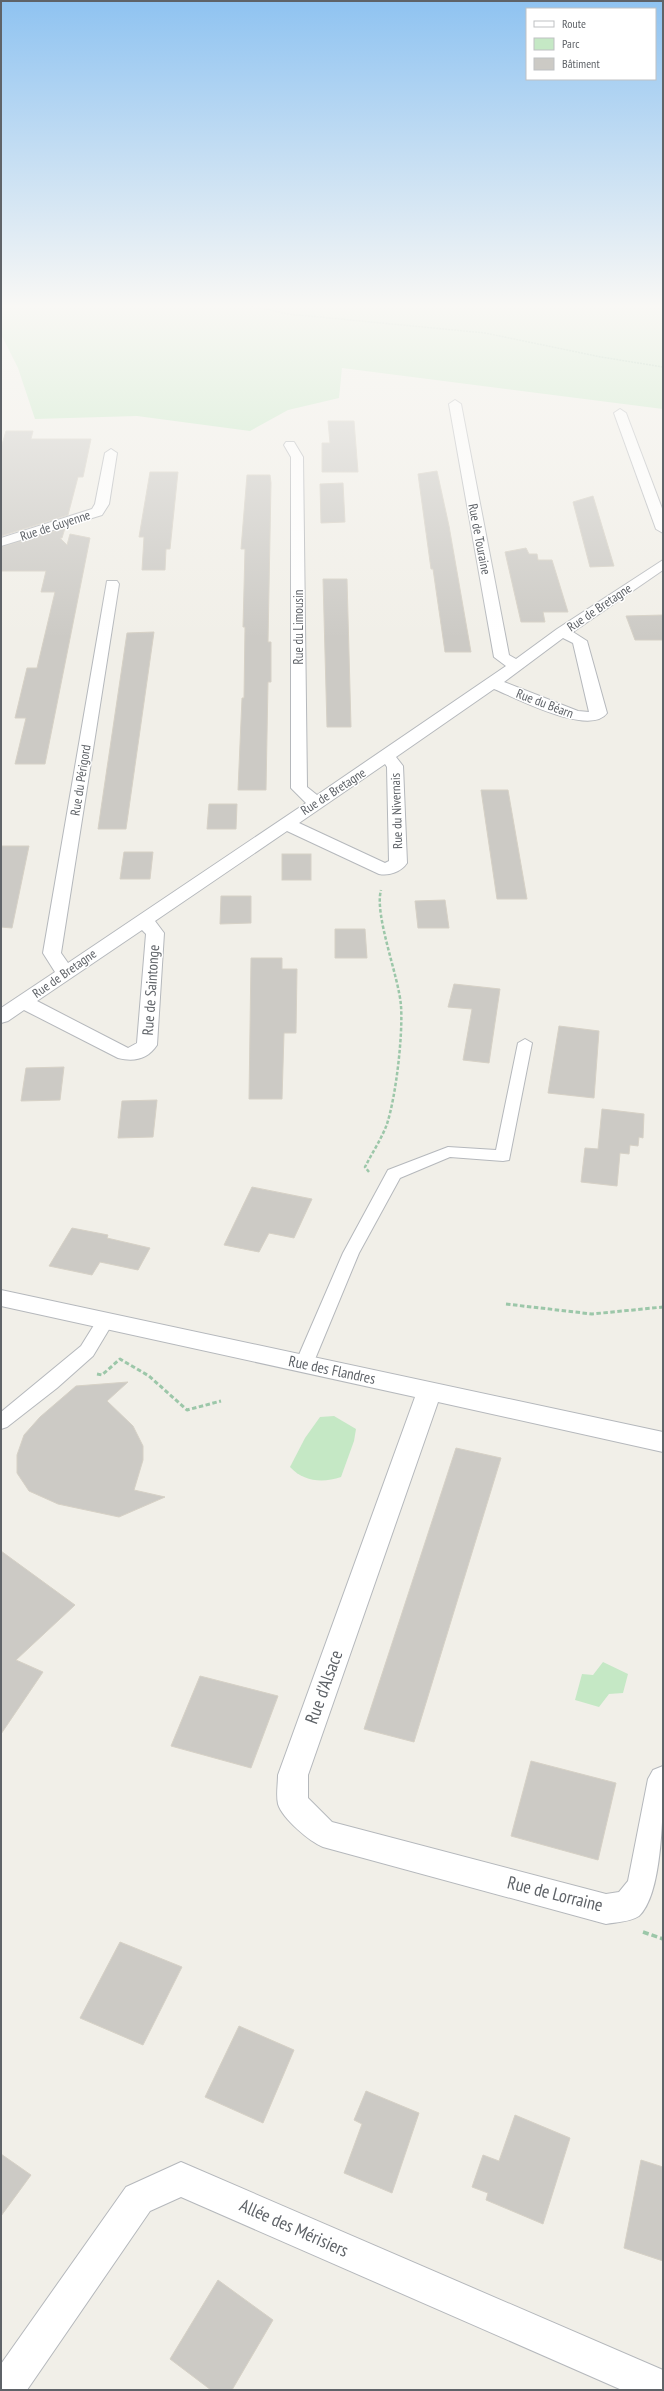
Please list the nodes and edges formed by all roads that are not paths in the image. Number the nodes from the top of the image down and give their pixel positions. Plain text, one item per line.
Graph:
1 (457, 416) edge
2 (621, 416) edge
3 (290, 445) dead end
4 (111, 453) dead end
5 (663, 529) edge
6 (1, 542) edge
7 (663, 564) edge
8 (112, 584) dead end
9 (562, 632) junction
10 (516, 666) junction
11 (493, 683) junction
12 (386, 756) junction
13 (316, 802) junction
14 (284, 823) junction
15 (143, 919) junction
16 (65, 972) junction
17 (23, 1002) junction
18 (1, 1016) edge
19 (525, 1043) dead end
20 (1, 1298) edge
21 (105, 1321) junction
22 (304, 1364) junction
23 (430, 1391) junction
24 (1, 1422) edge
25 (663, 1442) edge
26 (663, 1779) edge
27 (470, 1872) joint
28 (663, 2389) edge
29 (5, 2390) edge

1 - 10 street, Rue de Touraine
2 - 5 street
3 - 13 street, Rue du Limousin
4 - 6 street, Rue de Guyenne
7 - 9 street, Rue de Bretagne
8 - 16 street, Rue du Périgord
9 - 10 street, Rue de Bretagne
9 - 11 street, Rue du Béarn
10 - 11 street, Rue de Bretagne
11 - 12 street, Rue de Bretagne
12 - 13 street, Rue de Bretagne
12 - 14 street, Rue du Nivernais
13 - 14 street, Rue de Bretagne
14 - 15 street, Rue de Bretagne
15 - 16 street, Rue de Bretagne
15 - 17 street, Rue de Saintonge
16 - 17 street, Rue de Bretagne
17 - 18 street, Rue de Bretagne
19 - 22 lane
20 - 21 street, Rue des Flandres
21 - 22 street, Rue des Flandres
21 - 24 lane
22 - 23 street, Rue des Flandres
23 - 25 street, Rue des Flandres
23 - 27 street, Rue d'Alsace
26 - 27 street, Rue de Lorraine
28 - 29 street, Allée des Mérisiers

